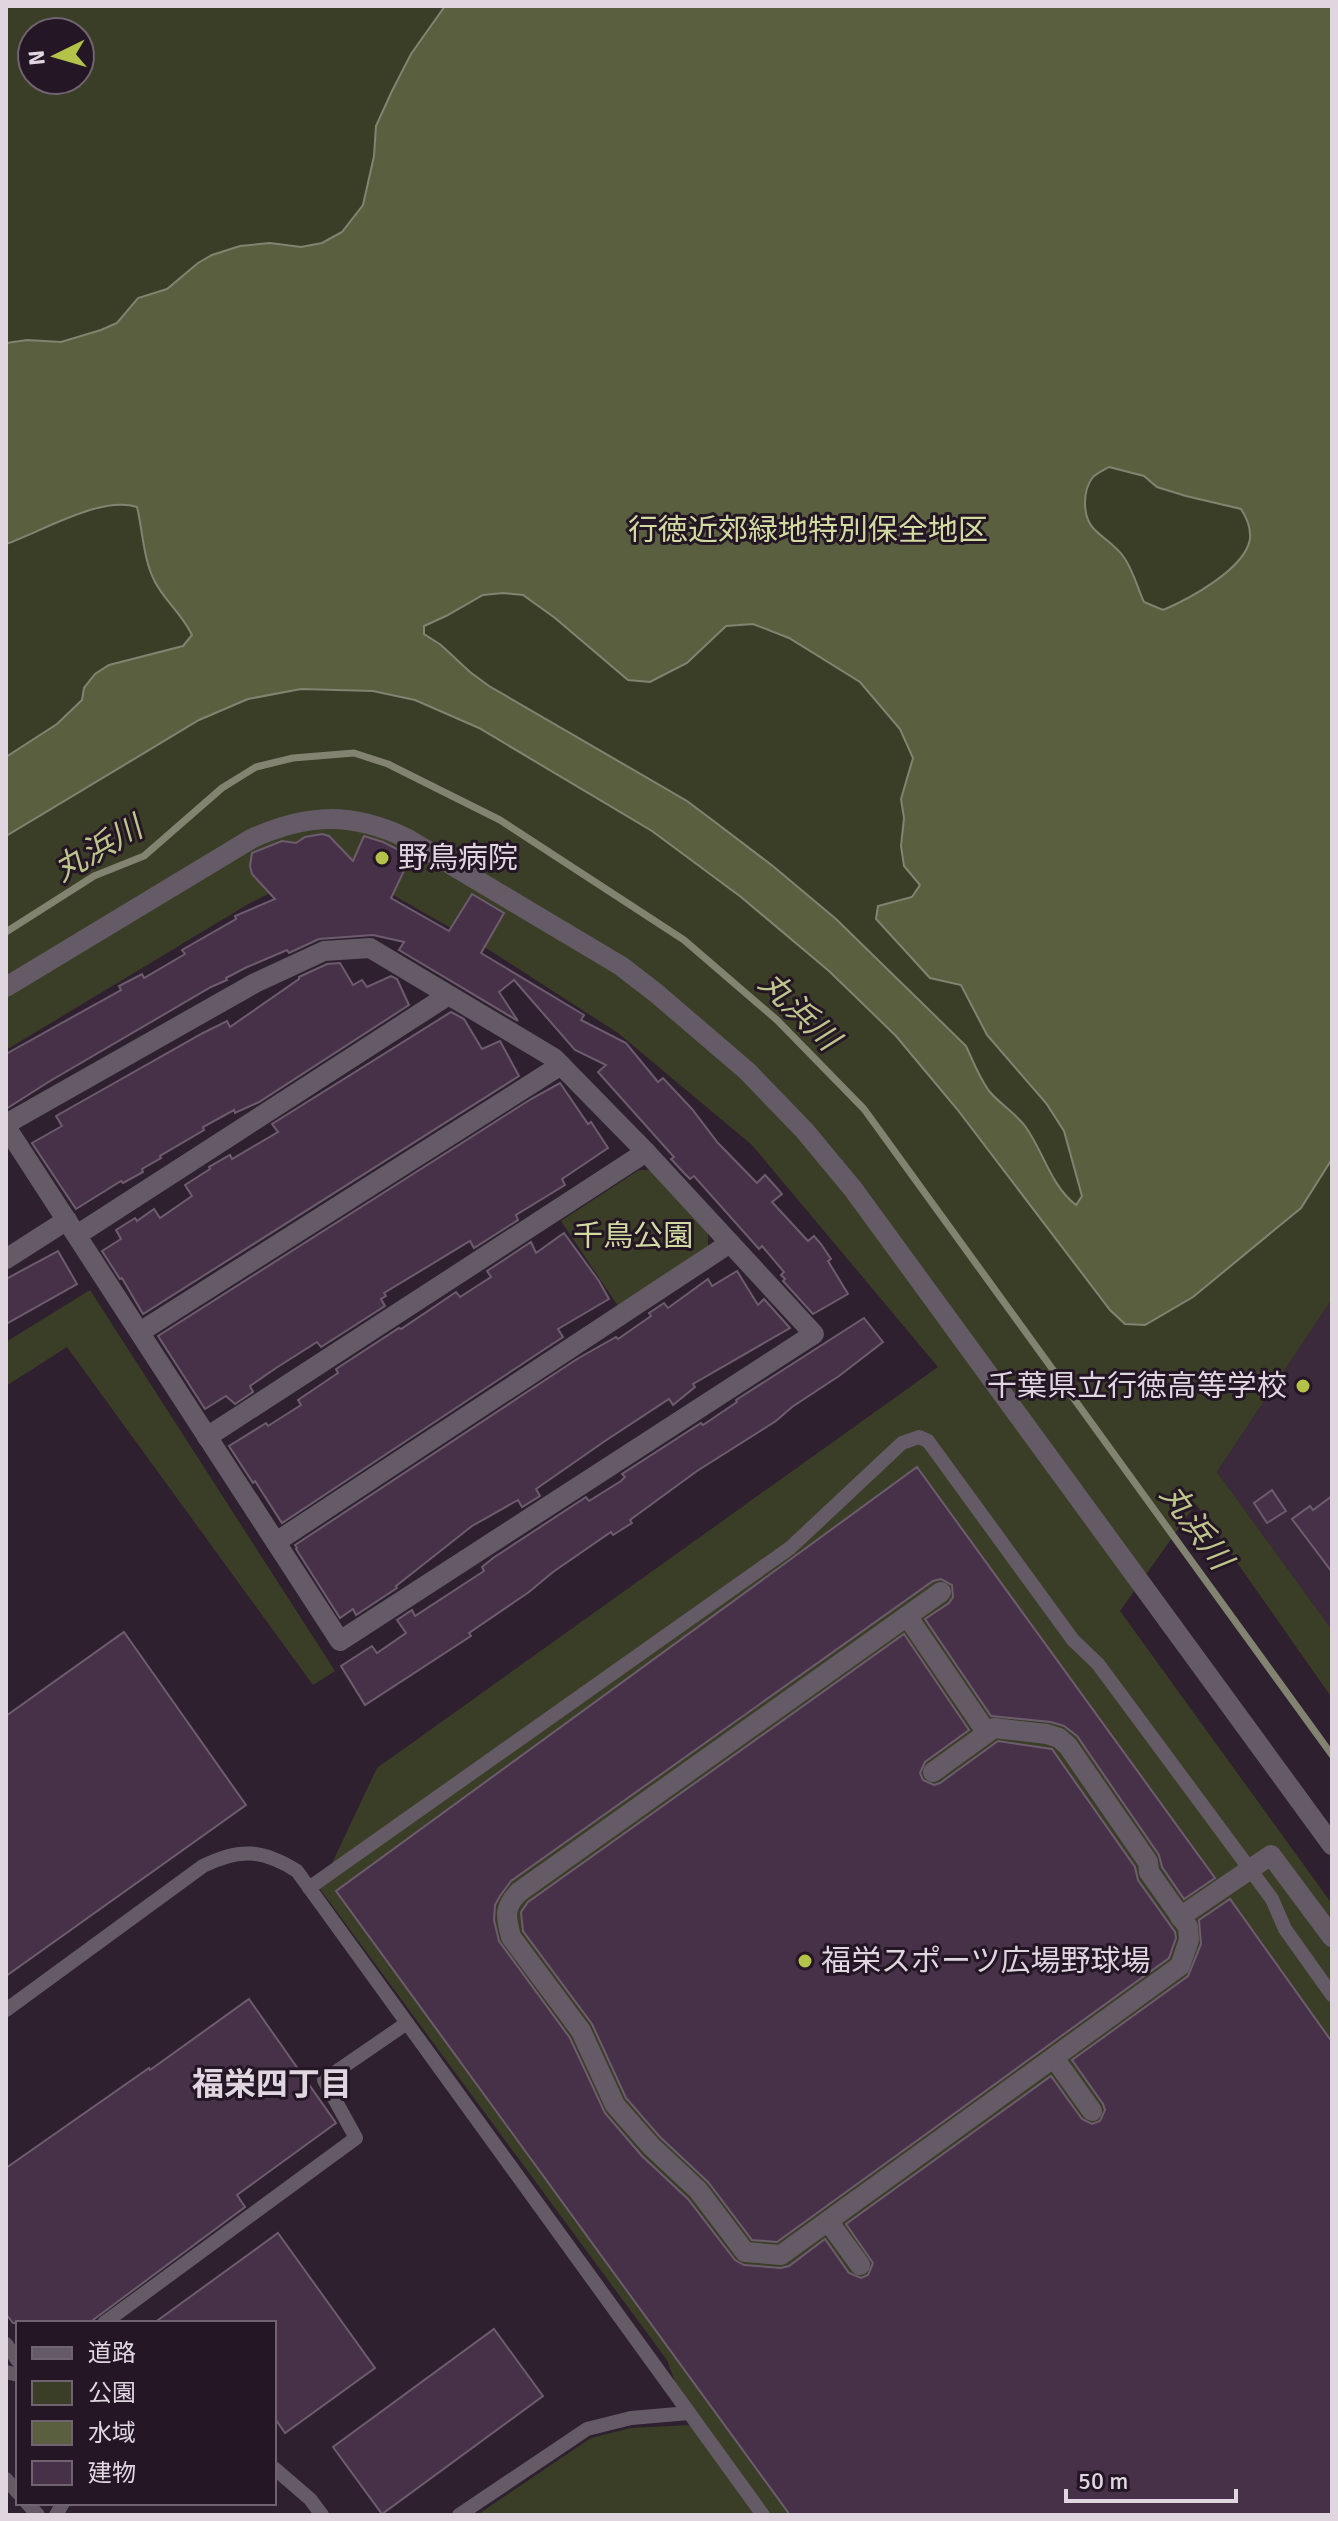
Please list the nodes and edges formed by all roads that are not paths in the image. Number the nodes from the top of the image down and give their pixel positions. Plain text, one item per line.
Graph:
1 (6, 987) edge
2 (447, 996) junction
3 (561, 1065) junction
4 (6, 1126) edge
5 (646, 1152) junction
6 (72, 1228) junction
7 (730, 1243) junction
8 (6, 1259) edge
9 (140, 1332) junction
10 (207, 1437) junction
11 (276, 1542) junction
12 (941, 1592) dead end
13 (907, 1616) junction
14 (987, 1733) junction
15 (933, 1772) dead end
16 (1332, 1845) edge
17 (1250, 1868) junction
18 (309, 1888) junction
19 (1180, 1917) junction
20 (1332, 1937) edge
21 (1332, 1995) edge
22 (6, 2010) edge
23 (407, 2023) junction
24 (1054, 2058) junction
25 (1092, 2111) dead end
26 (828, 2221) junction
27 (860, 2265) dead end
28 (107, 2321) edge
29 (689, 2413) junction
30 (276, 2470) edge
31 (322, 2515) edge
32 (459, 2515) edge
33 (763, 2515) edge

1 - 16 street
2 - 3 street
2 - 4 street
2 - 6 street
3 - 5 street
3 - 9 street
4 - 6 street
5 - 7 street
5 - 10 street
6 - 8 street
6 - 9 street
7 - 11 street
7 - 11 street
9 - 10 street
10 - 11 street
12 - 13 street
13 - 14 street
13 - 26 street
14 - 15 street
14 - 19 street
17 - 18 lane
17 - 19 street
17 - 20 street
17 - 21 lane
18 - 22 lane
18 - 23 lane
19 - 24 street
23 - 28 lane
23 - 29 lane
24 - 25 street
24 - 26 street
26 - 27 street
29 - 32 lane
29 - 33 lane
30 - 31 lane

